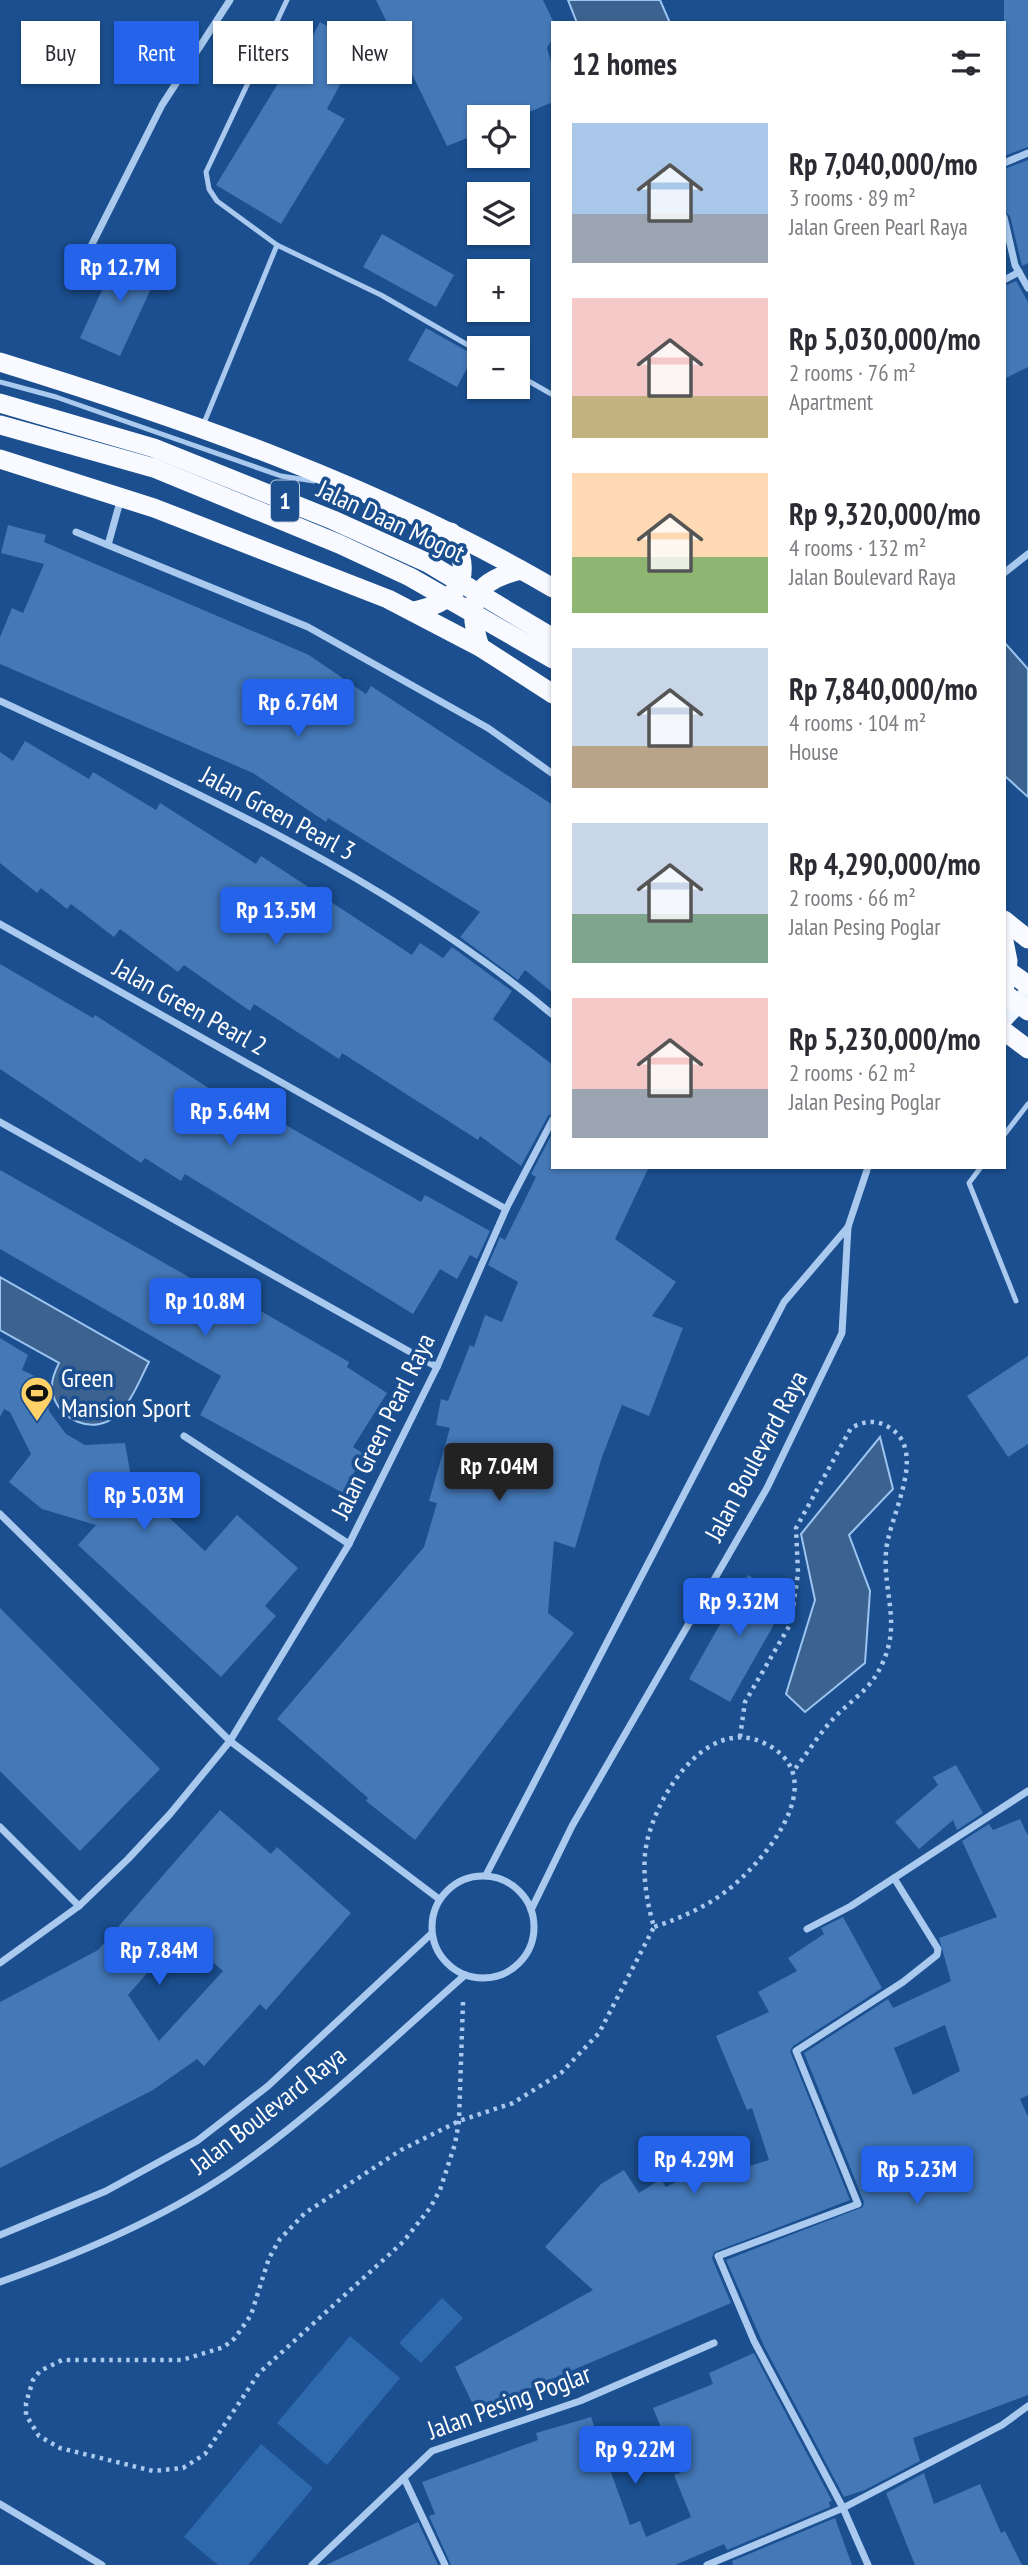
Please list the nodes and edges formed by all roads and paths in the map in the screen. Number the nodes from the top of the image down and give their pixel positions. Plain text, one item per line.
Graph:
1 (230, 0) edge
2 (287, 0) edge
3 (1028, 153) edge
4 (1006, 162) edge
5 (1006, 224) edge
6 (277, 245) junction
7 (1019, 272) junction
8 (1006, 279) edge
9 (74, 280) dead end
10 (1028, 288) edge
11 (467, 345) edge
12 (0, 362) edge
13 (0, 382) edge
14 (530, 382) edge
15 (551, 395) edge
16 (0, 403) edge
17 (0, 425) edge
18 (202, 428) junction
19 (0, 459) edge
20 (349, 485) junction
21 (122, 496) junction
22 (76, 531) dead end
23 (451, 532) junction
24 (108, 545) junction
25 (1028, 554) edge
26 (521, 569) junction
27 (1006, 572) edge
28 (551, 587) edge
29 (414, 611) junction
30 (551, 637) edge
31 (480, 647) junction
32 (551, 658) edge
33 (551, 693) edge
34 (0, 701) edge
35 (551, 773) edge
36 (1006, 922) edge
37 (0, 924) edge
38 (1028, 939) edge
39 (1006, 951) edge
40 (1006, 969) edge
41 (1006, 977) edge
42 (1028, 985) edge
43 (1028, 993) edge
44 (1006, 994) edge
45 (1028, 1011) edge
46 (551, 1013) edge
47 (1006, 1017) edge
48 (1006, 1032) edge
49 (1028, 1049) edge
50 (1028, 1104) edge
51 (0, 1122) edge
52 (551, 1123) edge
53 (1006, 1132) edge
54 (867, 1169) edge
55 (980, 1169) edge
56 (506, 1209) junction
57 (848, 1227) junction
58 (1016, 1301) dead end
59 (437, 1367) junction
60 (184, 1436) dead end
61 (0, 1514) edge
62 (349, 1544) junction
63 (740, 1737) junction
64 (230, 1741) junction
65 (792, 1773) junction
66 (1028, 1791) edge
67 (0, 1827) edge
68 (486, 1875) junction
69 (894, 1878) junction
70 (439, 1899) junction
71 (79, 1906) junction
72 (531, 1910) junction
73 (654, 1927) junction
74 (807, 1929) dead end
75 (431, 1934) junction
76 (0, 1963) edge
77 (465, 1975) junction
78 (459, 2121) junction
79 (0, 2235) edge
80 (0, 2282) edge
81 (714, 2343) dead end
82 (1028, 2406) edge
83 (404, 2478) junction
84 (0, 2504) edge
85 (843, 2508) junction
86 (102, 2565) edge
87 (312, 2565) edge
88 (445, 2565) edge
89 (708, 2565) edge
90 (868, 2565) edge

1 - 9 street
2 - 6 lane
3 - 4 street
5 - 7 street
6 - 11 lane
6 - 18 lane
7 - 8 street
7 - 10 street
12 - 18 highway, Jalan Daan Mogot / 1
13 - 20 lane
14 - 15 lane
16 - 30 highway, Jalan Daan Mogot / 1, bridge
17 - 32 highway, Jalan Daan Mogot / 1, bridge
18 - 20 highway, Jalan Daan Mogot / 1
19 - 21 highway, 1
20 - 23 highway, Jalan Daan Mogot / 1
21 - 24 street
21 - 29 highway, 1
22 - 24 street
23 - 26 highway, Jalan Daan Mogot / 1
23 - 29 highway
24 - 35 street
25 - 27 street
26 - 28 highway, Jalan Daan Mogot / 1
26 - 31 highway
29 - 31 highway, 1
31 - 33 highway, 1
34 - 46 street, Jalan Green Pearl 3
36 - 38 highway
37 - 56 street, Jalan Green Pearl 2
39 - 41 highway
40 - 42 highway, bridge
43 - 47 main road
44 - 45 highway, bridge
48 - 49 highway
50 - 53 lane
51 - 59 street
52 - 56 street, Jalan Green Pearl Raya
54 - 57 street, Jalan Boulevard Raya
55 - 58 lane
56 - 59 street, Jalan Green Pearl Raya
57 - 68 street, Jalan Boulevard Raya
57 - 72 street, Jalan Boulevard Raya
59 - 62 street, Jalan Green Pearl Raya
60 - 62 street
61 - 64 street
62 - 64 street, Jalan Green Pearl Raya
63 - 65 path
63 - 65 path
63 - 73 path
64 - 70 street
64 - 71 street, Jalan Green Pearl Raya
65 - 73 path
66 - 69 street
67 - 71 street
68 - 70 street
68 - 72 street
69 - 74 street
69 - 85 street
70 - 75 street
71 - 76 street, Jalan Green Pearl Raya
72 - 77 street
73 - 78 path
75 - 77 street
75 - 79 street, Jalan Boulevard Raya
77 - 78 path
77 - 80 street, Jalan Boulevard Raya
78 - 78 path
81 - 83 street, Jalan Pesing Poglar
82 - 85 street
83 - 87 street, Jalan Pesing Poglar
83 - 88 street
84 - 86 street
85 - 89 street
85 - 90 street

